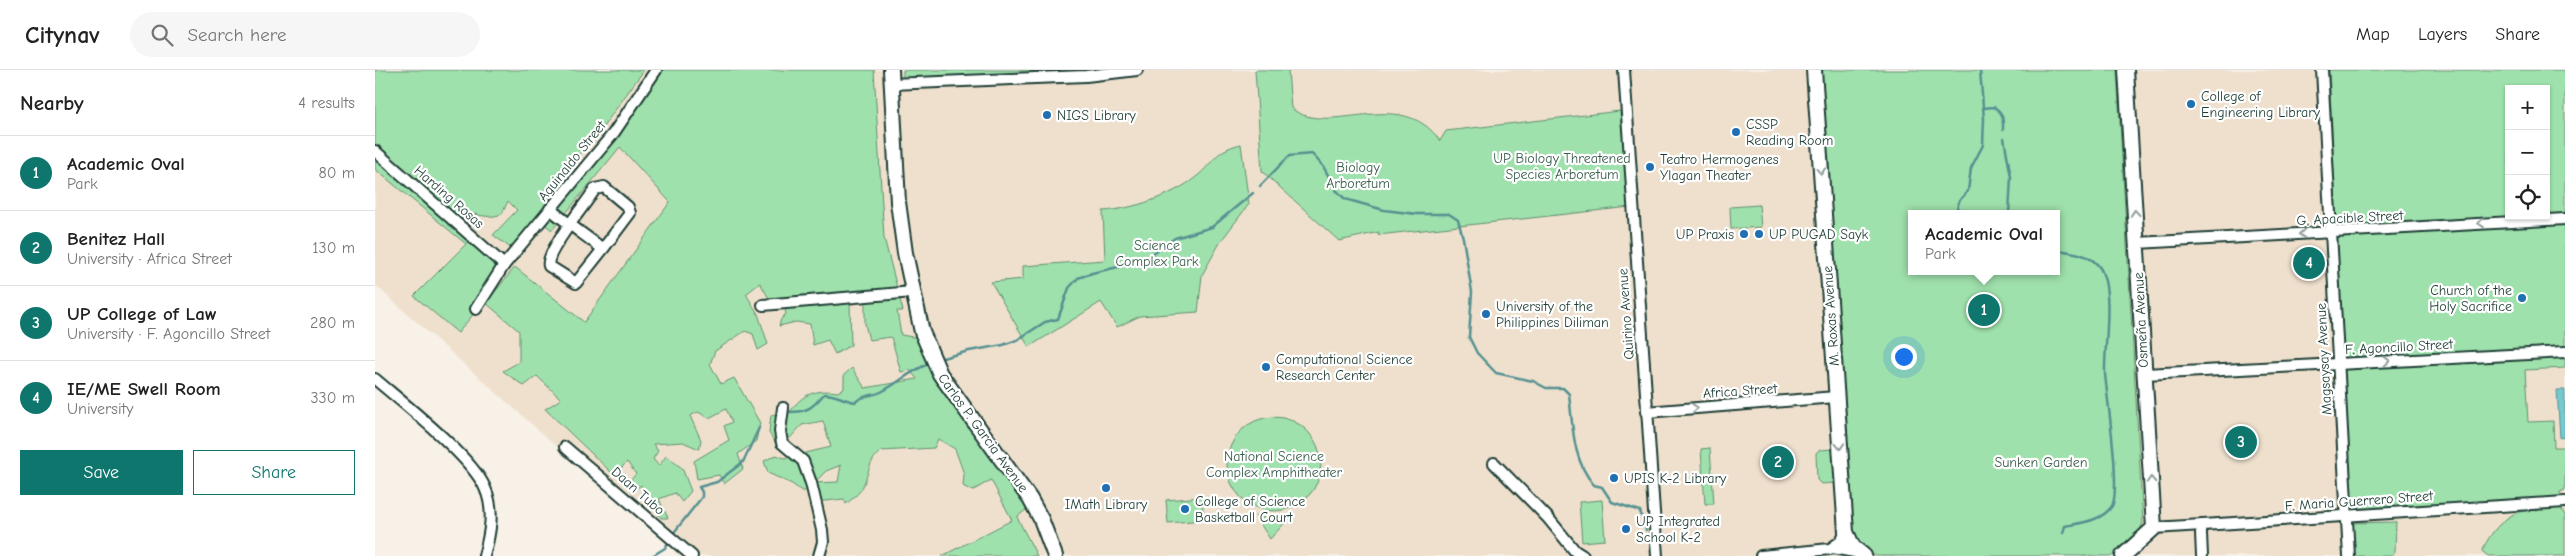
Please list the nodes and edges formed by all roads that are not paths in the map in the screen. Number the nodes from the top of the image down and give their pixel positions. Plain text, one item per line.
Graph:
1 (656, 70) edge
2 (891, 70) edge
3 (1137, 70) edge
4 (1623, 70) edge
5 (1814, 70) edge
6 (2126, 70) edge
7 (2322, 70) edge
8 (891, 84) junction
9 (375, 151) edge
10 (550, 209) junction
11 (2565, 219) edge
12 (570, 224) junction
13 (2331, 232) junction
14 (2137, 244) junction
15 (603, 249) junction
16 (504, 265) junction
17 (913, 292) junction
18 (763, 305) dead end
19 (476, 309) dead end
20 (2565, 352) edge
21 (2338, 364) junction
22 (2145, 374) junction
23 (375, 378) edge
24 (1836, 397) junction
25 (783, 408) dead end
26 (1646, 412) junction
27 (565, 447) dead end
28 (1494, 463) dead end
29 (2565, 502) edge
30 (2347, 516) junction
31 (2154, 528) junction
32 (1846, 532) junction
33 (2201, 533) dead end
34 (1833, 548) junction
35 (1797, 554) edge
36 (1862, 554) edge
37 (484, 556) edge
38 (692, 556) edge
39 (819, 556) edge
40 (1055, 556) edge
41 (1583, 556) edge
42 (1657, 556) edge
43 (1761, 556) edge
44 (2123, 556) edge
45 (2203, 556) edge
46 (2349, 556) edge

1 - 10 street, Aguinaldo Street
2 - 8 street, Carlos P. Garcia Avenue
3 - 8 street
4 - 26 street, Quirino Avenue
5 -> 24 street, M. Roxas Avenue
14 -> 6 street, Osmeña Avenue
7 - 13 street, Magsaysay Avenue
8 - 17 street, Carlos P. Garcia Avenue
9 - 16 street, Harding Rosas
10 - 12 street
10 - 16 street, Aguinaldo Street
11 -> 13 street, G. Apacible Street
12 - 15 street
12 - 15 street
12 - 15 street
13 -> 14 street, G. Apacible Street
13 - 21 street, Magsaysay Avenue
14 - 22 street, Osmeña Avenue
16 - 19 street, Aguinaldo Street
17 - 18 street
17 - 40 street, Carlos P. Garcia Avenue
21 -> 20 street, F. Agoncillo Street
21 - 22 street, F. Agoncillo Street
21 - 30 street, Magsaysay Avenue
31 -> 22 street, Osmeña Avenue
23 - 37 street
26 -> 24 street, Africa Street
24 -> 32 street, M. Roxas Avenue
25 - 39 street
26 - 42 street, Quirino Avenue
27 - 38 street, Daan Tubo
28 - 41 street
29 - 30 street, F. Maria Guerrero Street
30 - 31 street, F. Maria Guerrero Street
30 - 46 street, Magsaysay Avenue
31 - 44 street
32 - 34 street
32 - 36 street, M. Roxas Avenue
33 - 45 street
34 - 35 street
34 - 36 street
35 - 43 street

